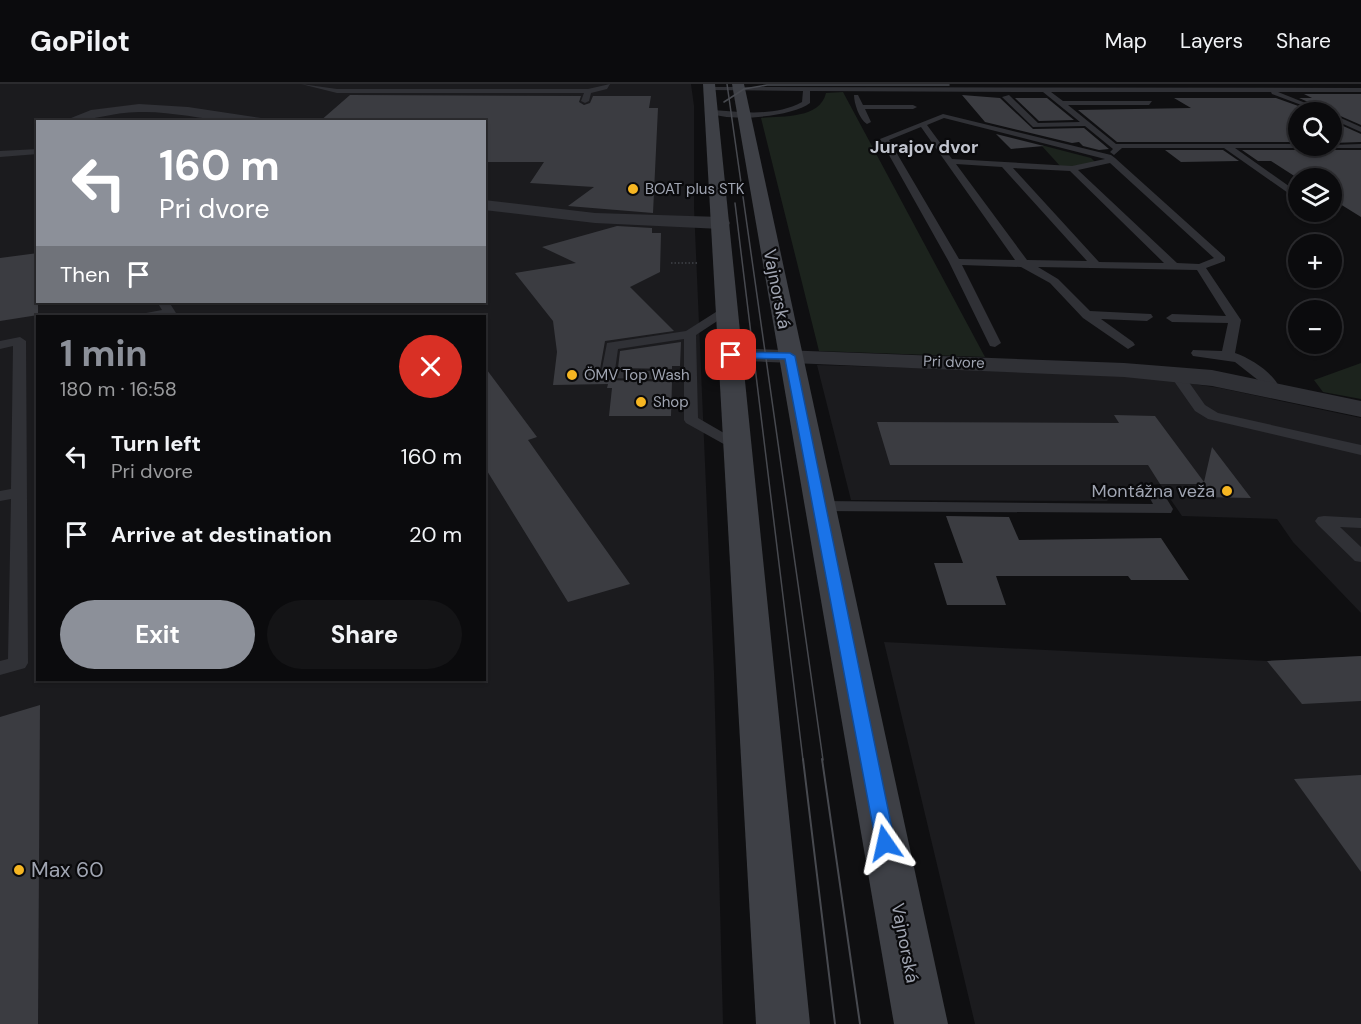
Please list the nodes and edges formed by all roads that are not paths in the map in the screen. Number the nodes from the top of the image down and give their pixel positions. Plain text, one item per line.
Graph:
1 (304, 84) edge
2 (334, 84) edge
3 (420, 84) edge
4 (607, 84) edge
5 (1066, 84) edge
6 (807, 89) junction
7 (852, 89) junction
8 (922, 89) junction
9 (1046, 90) junction
10 (1073, 90) junction
11 (1267, 90) junction
12 (1361, 90) edge
13 (414, 91) junction
14 (588, 91) junction
15 (725, 95) edge
16 (928, 97) dead end
17 (1006, 97) dead end
18 (856, 98) junction
19 (907, 98) dead end
20 (585, 101) dead end
21 (1296, 102) edge
22 (1061, 103) junction
23 (1149, 103) dead end
24 (913, 107) dead end
25 (864, 114) junction
26 (901, 115) dead end
27 (74, 120) edge
28 (246, 120) edge
29 (1342, 121) edge
30 (922, 123) junction
31 (1347, 123) junction
32 (1361, 123) edge
33 (1088, 124) junction
34 (1361, 131) edge
35 (1342, 134) dead end
36 (1124, 136) dead end
37 (1104, 137) junction
38 (1114, 146) junction
39 (1226, 146) junction
40 (1361, 146) edge
41 (36, 151) edge
42 (0, 154) edge
43 (1110, 159) junction
44 (950, 161) junction
45 (1005, 165) junction
46 (1072, 169) junction
47 (1288, 190) edge
48 (489, 203) edge
49 (721, 223) junction
50 (955, 262) junction
51 (1023, 263) junction
52 (1096, 265) junction
53 (1175, 267) junction
54 (1200, 267) junction
55 (164, 303) edge
56 (728, 309) junction
57 (157, 315) edge
58 (1087, 315) junction
59 (1147, 317) dead end
60 (1172, 318) dead end
61 (1236, 320) junction
62 (690, 334) junction
63 (36, 338) edge
64 (20, 341) junction
65 (995, 343) dead end
66 (0, 345) edge
67 (1198, 353) dead end
68 (731, 355) junction
69 (1228, 355) junction
70 (790, 356) junction
71 (1128, 357) junction
72 (1176, 375) junction
73 (690, 376) junction
74 (1273, 391) junction
75 (1361, 409) edge
76 (738, 447) junction
77 (1361, 450) edge
78 (1154, 491) dead end
79 (19, 492) junction
80 (0, 496) edge
81 (819, 506) junction
82 (1361, 523) edge
83 (1361, 557) edge
84 (0, 669) edge
85 (783, 1024) edge
86 (921, 1024) edge

1 - 2 lane
1 - 13 lane
3 - 13 lane
4 - 14 lane
5 - 10 lane
6 - 7 lane
6 - 15 lane
6 - 15 lane
7 - 8 lane
7 - 18 lane
8 - 9 lane
8 - 16 lane
9 - 10 lane
9 - 22 lane
10 - 11 lane
11 - 12 lane
11 - 21 lane
13 - 14 lane
14 - 20 lane
15 - 49 main road
15 - 70 main road, Vajnorská
17 - 33 lane
18 - 19 lane
18 - 25 lane
22 - 23 lane
22 - 33 lane
24 - 25 lane
25 - 26 lane
27 - 28 street
29 - 31 lane
30 - 43 lane
30 - 44 lane
30 - 50 lane
31 - 32 lane
31 - 34 lane
33 - 37 lane
34 - 35 lane
36 - 37 lane
37 - 38 lane
38 - 39 lane
38 - 43 lane
39 - 40 lane
39 - 47 lane
41 - 42 lane
43 - 46 lane
43 - 54 lane
44 - 45 lane
44 - 51 lane
45 - 46 lane
45 - 52 lane
46 - 53 lane
48 - 49 street
49 - 56 main road
50 - 51 lane
50 - 65 lane
51 - 52 lane
51 - 58 lane
52 - 53 lane
53 - 54 lane
54 - 61 lane
55 - 57 lane
56 - 62 lane
56 - 68 main road
58 - 59 lane
58 - 71 lane
60 - 61 lane
61 - 69 lane
62 - 73 lane
62 - 73 lane
63 - 64 lane
64 - 66 lane
64 - 79 lane
67 - 69 lane
68 - 70 street, Pri dvore
68 - 76 main road
69 - 74 lane
70 - 71 street, Pri dvore
70 - 81 main road, Vajnorská
71 - 72 street, Pri dvore
72 - 74 street, Pri dvore
72 - 77 lane
73 - 76 lane
74 - 75 street, Pri dvore
76 - 85 main road
78 - 81 lane
79 - 80 lane
79 - 84 lane
81 - 86 main road, Vajnorská
82 - 83 lane

